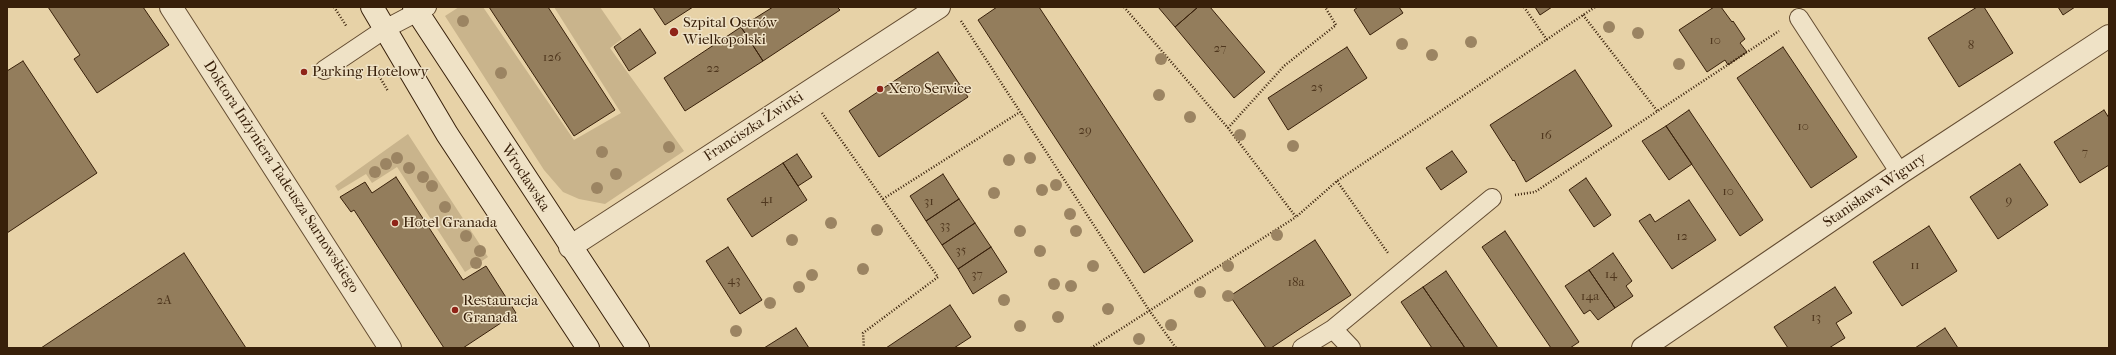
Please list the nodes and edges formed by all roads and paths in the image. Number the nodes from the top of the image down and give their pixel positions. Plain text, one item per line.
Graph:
1 (171, 7) edge
2 (372, 7) edge
3 (939, 7) edge
4 (1124, 7) edge
5 (1325, 7) edge
6 (1524, 7) edge
7 (1595, 7) edge
8 (419, 8) edge
9 (1583, 15) junction
10 (1799, 18) joint
11 (960, 20) dead end
12 (385, 28) junction
13 (2109, 36) edge
14 (1547, 40) junction
15 (324, 70) dead end
16 (799, 98) junction
17 (1020, 112) junction
18 (1658, 112) junction
19 (1228, 128) junction
20 (1900, 173) junction
21 (1337, 181) junction
22 (1492, 198) joint
23 (883, 199) junction
24 (1296, 217) junction
25 (570, 246) junction
26 (1402, 273) junction
27 (1149, 310) junction
28 (1333, 329) junction
29 (390, 348) edge
30 (588, 348) edge
31 (638, 348) edge
32 (864, 348) edge
33 (1091, 348) edge
34 (1176, 348) edge
35 (1302, 348) edge
36 (1350, 348) edge
37 (1643, 348) edge

1 - 29 street, Doktora Inżyniera Tadeusza Sarnowskiego
2 - 12 street
3 - 16 street, Franciszka Żwirki
4 - 19 path
5 - 19 path
6 - 14 path
7 - 9 path
8 - 12 lane
8 - 25 street, Wrocławska
9 - 14 path
9 - 18 path
10 - 18 path
10 - 20 lane
11 - 17 path
12 - 15 lane
12 - 30 street
13 - 20 street, Stanisława Wigury
14 - 21 path
16 - 23 path
16 - 25 street, Franciszka Żwirki
17 - 23 path
17 - 27 path
18 - 22 path
19 - 24 path
20 - 37 street, Stanisława Wigury
21 - 24 path
21 - 26 path
22 - 26 lane
23 - 32 path
24 - 27 path
25 - 31 street, Wrocławska
26 - 28 lane
27 - 33 path
27 - 34 path
28 - 35 lane
28 - 36 lane

